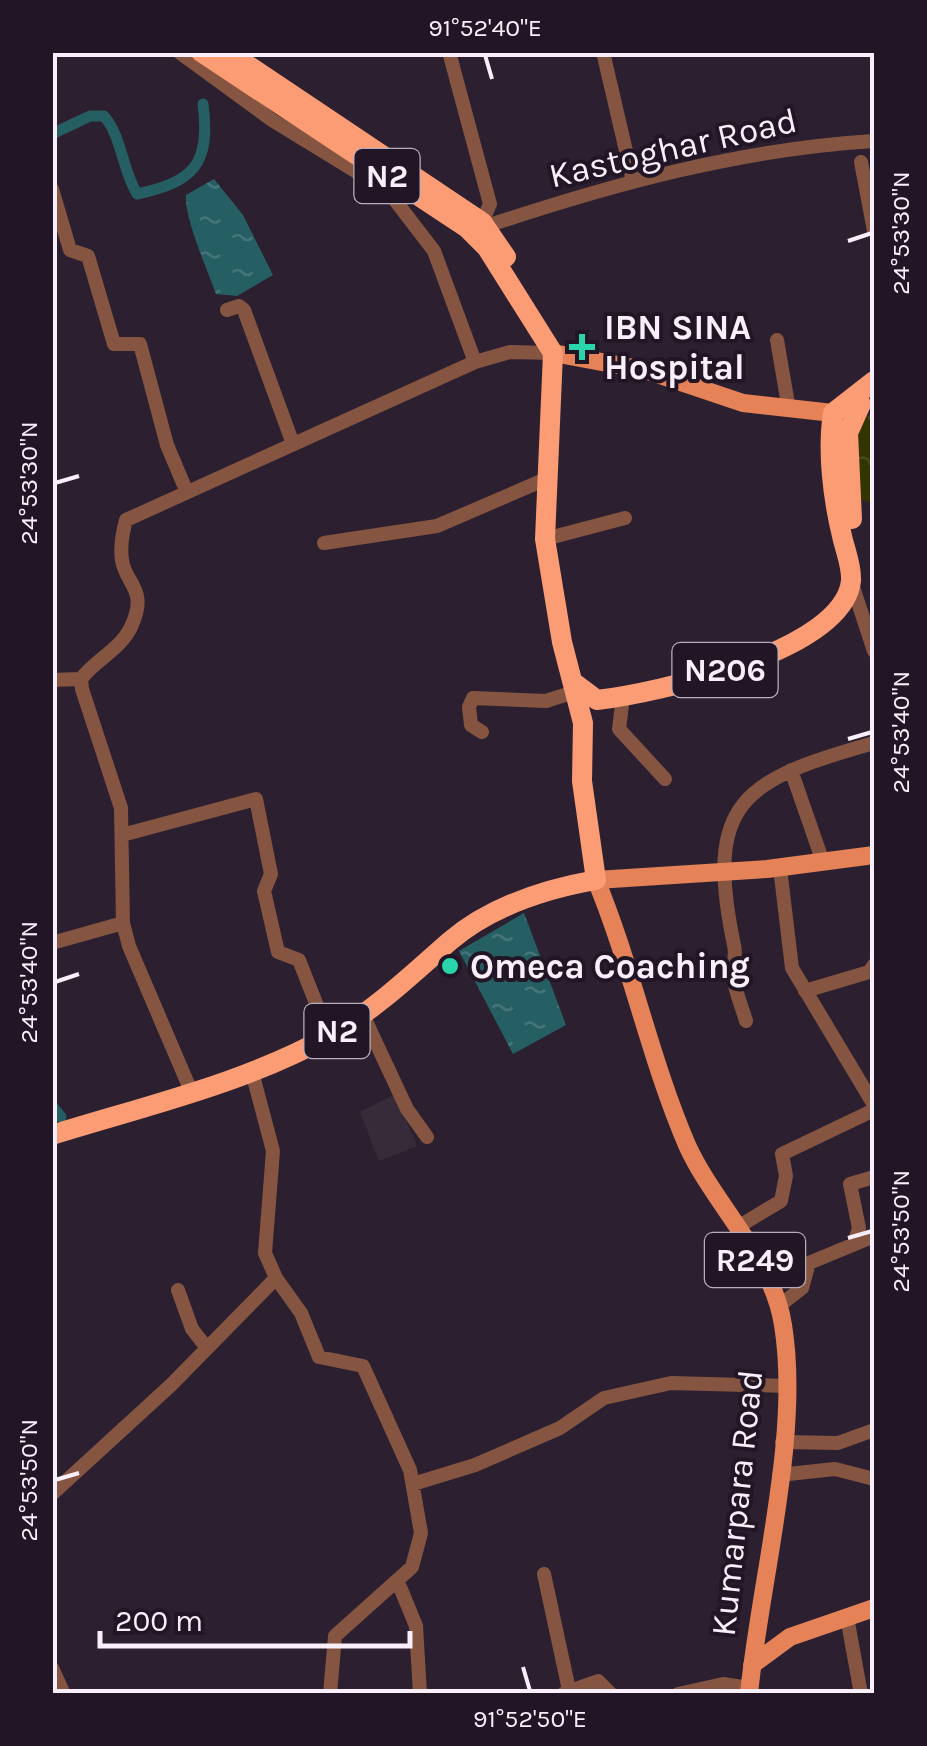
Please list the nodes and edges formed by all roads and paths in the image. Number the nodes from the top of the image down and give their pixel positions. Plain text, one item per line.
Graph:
1 (179, 52) edge
2 (201, 52) edge
3 (228, 52) edge
4 (450, 52) edge
5 (604, 52) edge
6 (874, 142) edge
7 (861, 162) dead end
8 (634, 181) junction
9 (52, 189) edge
10 (484, 224) junction
11 (874, 230) edge
12 (227, 310) dead end
13 (540, 331) junction
14 (778, 340) dead end
15 (552, 353) junction
16 (474, 362) junction
17 (874, 381) edge
18 (868, 400) edge
19 (789, 410) junction
20 (810, 412) junction
21 (836, 428) junction
22 (294, 444) junction
23 (546, 479) junction
24 (186, 490) junction
25 (625, 518) dead end
26 (544, 538) junction
27 (324, 543) dead end
28 (851, 582) junction
29 (874, 651) edge
30 (82, 679) junction
31 (52, 680) edge
32 (574, 687) junction
33 (622, 697) junction
34 (597, 700) junction
35 (583, 723) junction
36 (482, 732) dead end
37 (874, 743) edge
38 (791, 770) junction
39 (665, 779) dead end
40 (122, 835) junction
41 (874, 855) edge
42 (823, 862) junction
43 (780, 868) junction
44 (721, 871) junction
45 (596, 880) junction
46 (123, 923) junction
47 (52, 942) edge
48 (874, 966) edge
49 (805, 991) junction
50 (363, 1014) junction
51 (746, 1021) dead end
52 (329, 1036) junction
53 (252, 1072) junction
54 (191, 1091) junction
55 (874, 1110) edge
56 (52, 1134) edge
57 (427, 1137) dead end
58 (874, 1177) edge
59 (736, 1228) junction
60 (874, 1236) edge
61 (854, 1244) junction
62 (276, 1278) junction
63 (178, 1290) dead end
64 (778, 1306) junction
65 (207, 1348) junction
66 (787, 1386) junction
67 (874, 1430) edge
68 (782, 1442) junction
69 (779, 1476) junction
70 (874, 1478) edge
71 (412, 1484) junction
72 (52, 1494) edge
73 (544, 1574) dead end
74 (398, 1582) junction
75 (874, 1608) edge
76 (847, 1617) junction
77 (759, 1620) junction
78 (790, 1638) junction
79 (752, 1665) junction
80 (52, 1668) edge
81 (749, 1691) edge
82 (566, 1692) edge
83 (64, 1694) edge
84 (330, 1694) edge
85 (420, 1694) edge
86 (611, 1694) edge
87 (678, 1694) edge
88 (861, 1694) edge

1 - 16 street
2 - 13 highway, N2
3 - 10 highway, N2
4 - 10 street
5 - 8 street
6 - 8 street, Kastoghar Road
7 - 11 street
8 - 10 street, Kastoghar Road
9 - 24 street
10 - 13 highway, N2
12 - 22 street
13 - 15 highway, N2
14 - 19 street
15 - 16 street
15 - 19 main road
15 - 23 highway
16 - 22 street
17 - 21 highway
18 - 21 highway
19 - 20 main road
20 - 21 main road
20 - 21 main road
21 - 28 highway
22 - 24 street
23 - 26 highway
23 - 27 street
24 - 30 street
25 - 26 street
26 - 32 highway
28 - 29 street
28 - 33 highway, N206
30 - 31 street
30 - 40 street
32 - 34 highway
32 - 35 highway
32 - 36 street
33 - 34 highway, N206
33 - 39 street
34 - 35 highway
35 - 45 highway
37 - 38 street
38 - 42 street
38 - 44 street
40 - 46 street
40 - 52 street
41 - 42 main road
42 - 43 main road
43 - 44 main road
43 - 49 street
44 - 45 main road
44 - 51 street
45 - 50 highway, N2
45 - 59 main road, Kumarpara Road / R249
46 - 47 street
46 - 54 street
48 - 49 street
49 - 55 street
50 - 52 highway, N2
50 - 57 street
52 - 53 highway, N2
53 - 54 highway, N2
53 - 62 street
54 - 56 highway, N2
55 - 59 street
58 - 61 street
59 - 64 main road, Kumarpara Road / R249
60 - 61 street
61 - 64 street
62 - 65 street
62 - 71 street
63 - 65 street
64 - 66 main road, Kumarpara Road / R249
65 - 72 street
66 - 68 main road, Kumarpara Road / R249
66 - 71 street
67 - 68 street
68 - 69 main road, Kumarpara Road / R249
69 - 70 street
69 - 77 main road, Kumarpara Road / R249
71 - 74 street
73 - 82 street
74 - 84 street
74 - 85 street
75 - 76 main road
76 - 78 main road
76 - 88 street
77 - 78 main road
77 - 79 main road, Kumarpara Road / R249
78 - 79 main road
79 - 81 main road, Kumarpara Road
80 - 83 street
81 - 87 street
82 - 86 street

